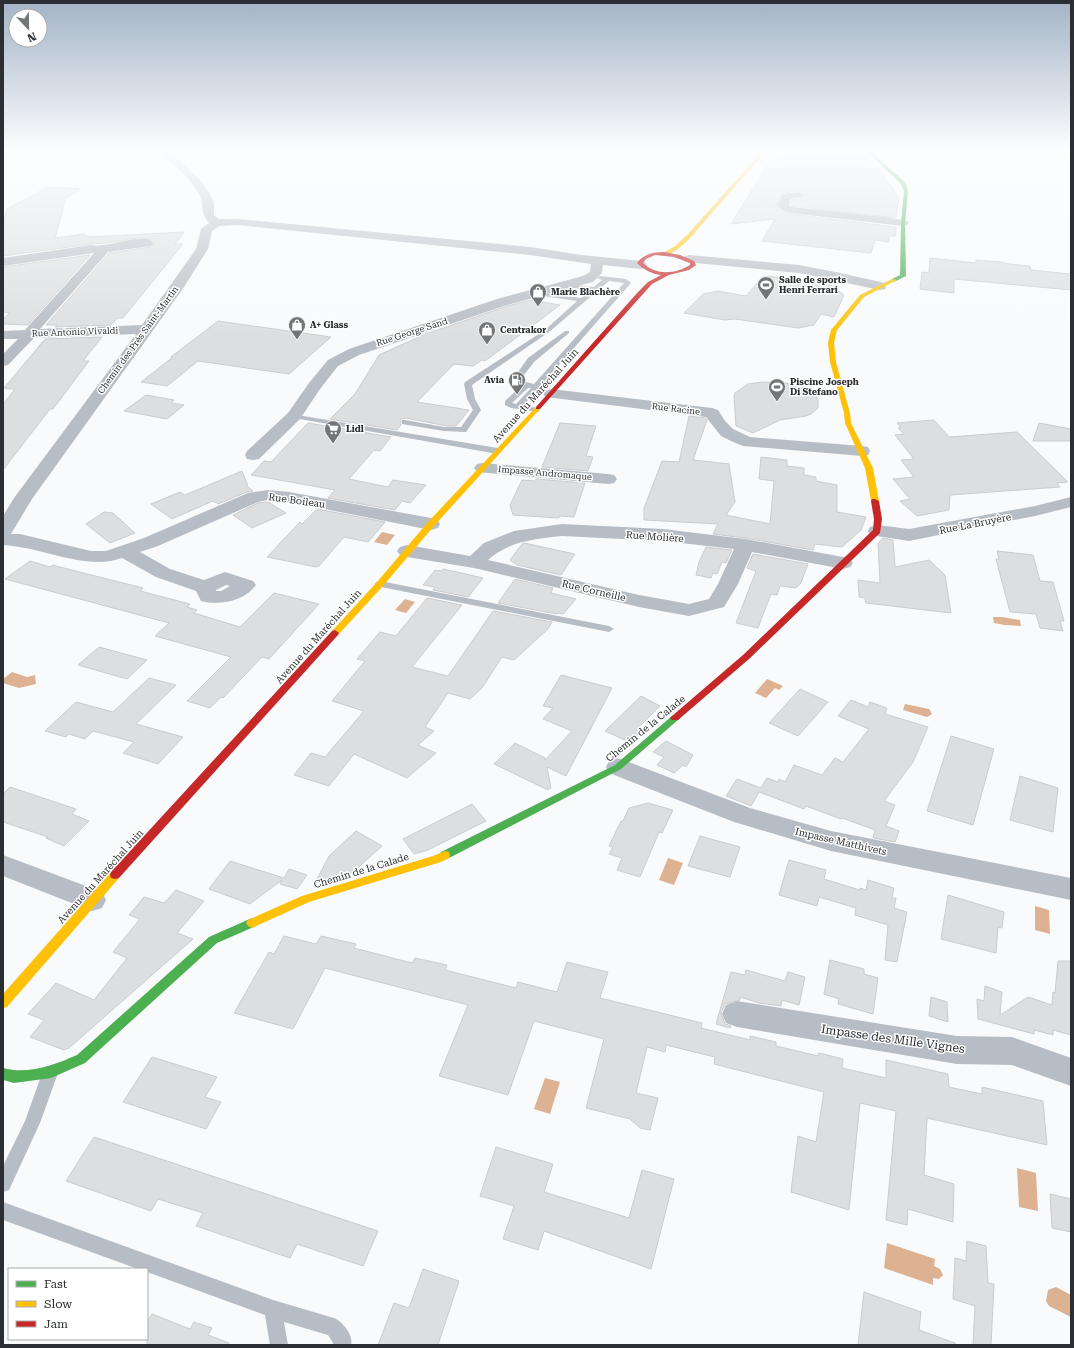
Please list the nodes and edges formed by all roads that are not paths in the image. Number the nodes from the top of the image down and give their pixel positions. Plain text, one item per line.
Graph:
1 (208, 214) edge
2 (708, 214) edge
3 (715, 214) edge
4 (827, 214) edge
5 (904, 214) edge
6 (903, 221) junction
7 (217, 223) junction
8 (148, 243) dead end
9 (99, 250) junction
10 (665, 254) junction
11 (601, 261) junction
12 (688, 261) junction
13 (3, 262) edge
14 (642, 262) junction
15 (653, 271) junction
16 (670, 273) junction
17 (607, 279) junction
18 (594, 283) junction
19 (650, 283) junction
20 (880, 286) junction
21 (536, 293) junction
22 (583, 300) junction
23 (146, 329) junction
24 (547, 331) junction
25 (567, 332) junction
26 (582, 333) junction
27 (30, 334) junction
28 (3, 335) edge
29 (604, 335) junction
30 (552, 354) junction
31 (3, 362) edge
32 (526, 385) junction
33 (535, 387) junction
34 (551, 394) junction
35 (518, 407) junction
36 (536, 410) junction
37 (294, 416) junction
38 (405, 422) dead end
39 (498, 451) junction
40 (862, 451) junction
41 (253, 455) dead end
42 (483, 468) junction
43 (608, 479) dead end
44 (1071, 502) edge
45 (431, 524) junction
46 (3, 532) edge
47 (877, 532) junction
48 (3, 539) edge
49 (745, 545) junction
50 (407, 551) junction
51 (126, 552) junction
52 (474, 562) junction
53 (843, 563) junction
54 (380, 584) junction
55 (205, 587) dead end
56 (609, 629) dead end
57 (618, 767) junction
58 (3, 865) edge
59 (1071, 889) edge
60 (92, 900) junction
61 (3, 1003) edge
62 (737, 1014) dead end
63 (50, 1072) junction
64 (1071, 1072) edge
65 (3, 1074) edge
66 (3, 1184) edge
67 (3, 1212) edge
68 (273, 1309) junction
69 (279, 1345) edge
70 (342, 1345) edge

1 - 7 street
2 - 10 main road
3 - 12 main road
4 - 6 street
5 - 6 main road
6 - 20 main road
7 - 11 street
7 - 23 street, Chemin des Prés Saint-Martin
8 - 9 street
9 - 13 street
9 - 27 street
10 - 12 main road
10 - 14 main road
11 - 14 street
11 - 18 street
12 - 16 main road
12 - 20 street
14 - 15 main road
15 - 16 main road
15 - 19 main road, Avenue du Maréchal Juin
16 - 19 main road, Avenue du Maréchal Juin
17 - 18 lane
17 - 18 lane
17 - 26 lane
18 - 21 street, Rue George Sand
18 - 22 lane
19 - 29 main road, Avenue du Maréchal Juin
20 - 40 main road
21 - 22 lane
21 - 37 street, Rue George Sand
22 - 24 lane
23 - 27 street, Rue Antonio Vivaldi
23 - 46 street, Chemin des Prés Saint-Martin
24 - 25 lane
24 - 38 lane
25 - 26 lane
25 - 30 lane
26 - 29 lane
26 - 30 lane
27 - 28 street, Rue Antonio Vivaldi
27 - 31 street
29 - 34 main road, Avenue du Maréchal Juin
30 - 32 lane
30 - 33 lane
32 - 33 lane
32 - 35 lane
33 - 35 lane
34 - 36 main road, Avenue du Maréchal Juin
34 - 40 street, Rue Racine
35 - 36 lane
36 - 39 main road, Avenue du Maréchal Juin
37 - 39 lane
37 - 41 street, Rue George Sand
39 - 42 main road, Avenue du Maréchal Juin
40 - 47 main road
42 - 43 street, Impasse Andromaque
42 - 45 main road, Avenue du Maréchal Juin
44 - 47 street, Rue La Bruyère
45 - 50 main road, Avenue du Maréchal Juin
45 - 51 street, Rue Boileau
47 - 53 main road, Chemin de la Calade
48 - 51 street, Rue Boileau
49 - 52 street, Rue Molière
49 - 52 street, Rue Corneille
49 - 53 street, Rue Molière
50 - 52 street, Rue Corneille
50 - 54 main road, Avenue du Maréchal Juin
51 - 55 street
53 - 57 main road, Chemin de la Calade
54 - 56 lane
54 - 60 main road, Avenue du Maréchal Juin
57 - 59 street, Impasse Matthivets
57 - 63 main road, Chemin de la Calade
58 - 60 street
60 - 61 main road, Avenue du Maréchal Juin
62 - 64 street, Impasse des Mille Vignes
63 - 65 main road, Chemin de la Calade
63 - 66 lane
67 - 68 lane
68 - 69 lane
68 - 70 lane

